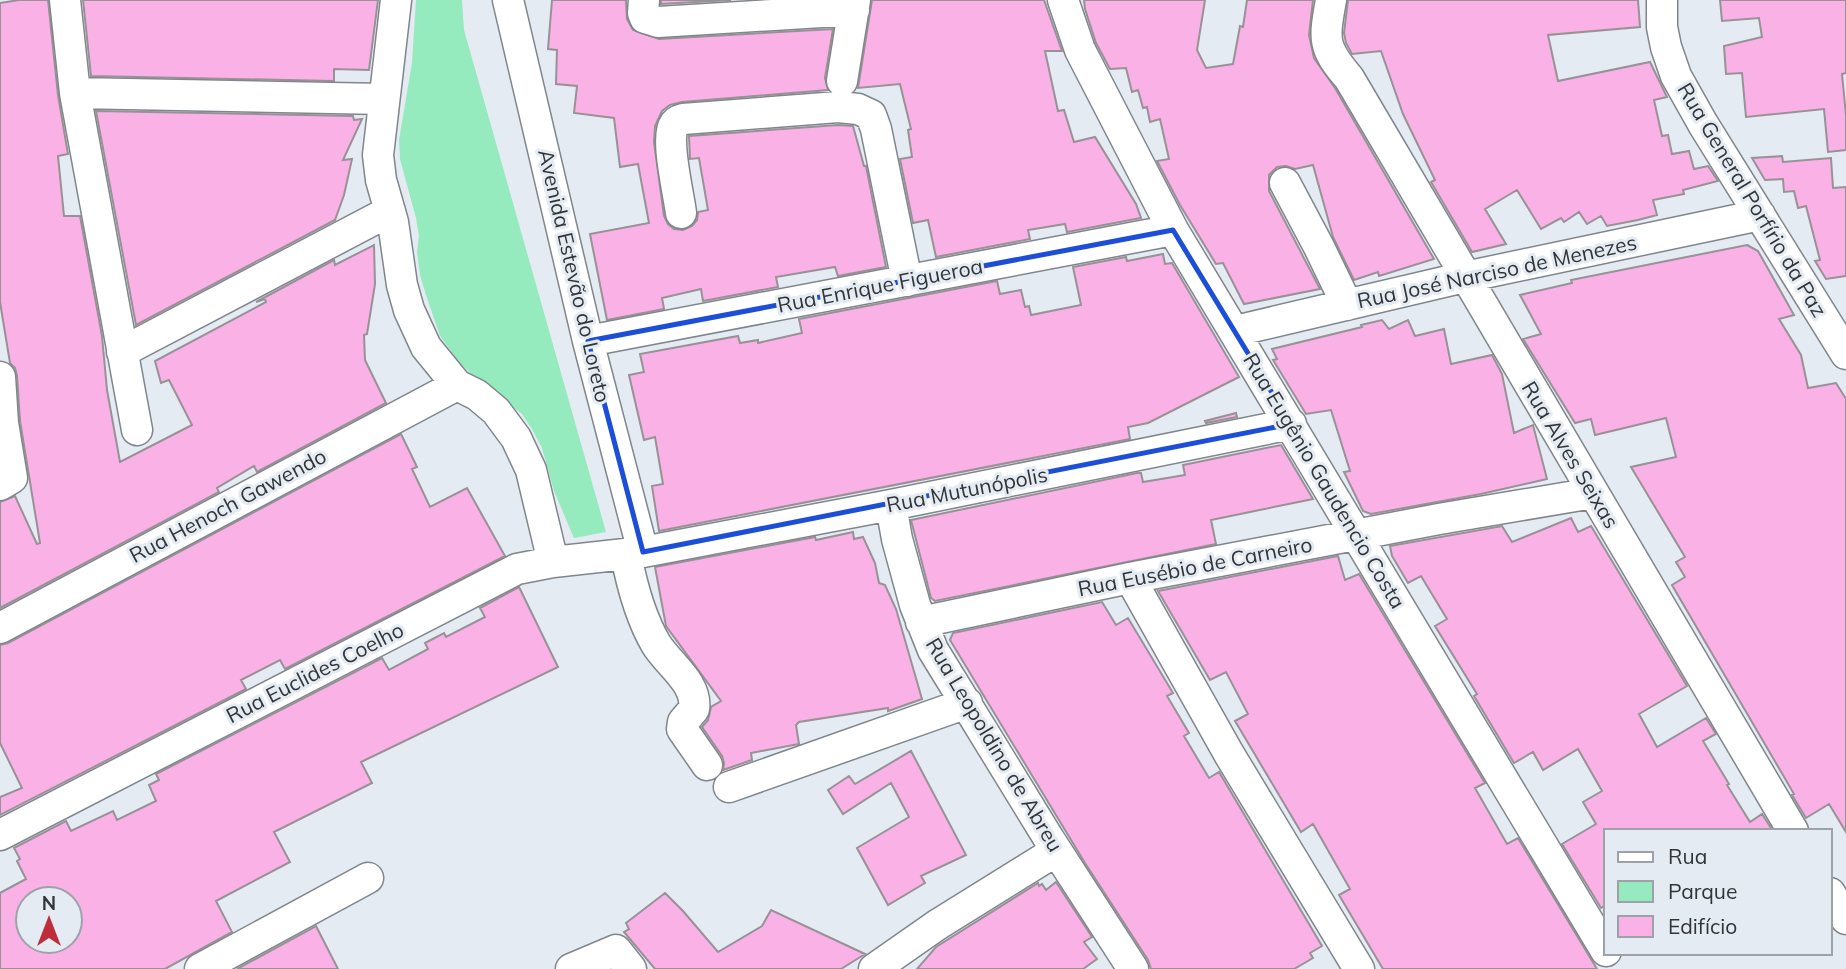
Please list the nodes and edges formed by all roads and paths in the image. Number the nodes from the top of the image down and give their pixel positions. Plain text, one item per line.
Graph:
1 (65, 0) edge
2 (396, 0) edge
3 (508, 0) edge
4 (644, 0) edge
5 (1063, 0) edge
6 (1331, 0) edge
7 (1662, 0) edge
8 (854, 5) edge
9 (842, 80) dead end
10 (75, 93) junction
11 (383, 99) junction
12 (1285, 183) dead end
13 (390, 211) junction
14 (681, 213) dead end
15 (1760, 215) junction
16 (1173, 230) junction
17 (1465, 277) junction
18 (907, 281) junction
19 (1347, 305) junction
20 (1235, 331) junction
21 (588, 341) junction
22 (122, 352) junction
23 (1846, 354) edge
24 (0, 377) edge
25 (457, 385) junction
26 (1, 424) edge
27 (1291, 424) junction
28 (137, 430) dead end
29 (0, 485) edge
30 (1593, 493) junction
31 (891, 505) junction
32 (1357, 535) junction
33 (634, 554) junction
34 (553, 562) junction
35 (1130, 578) junction
36 (921, 622) junction
37 (0, 628) edge
38 (967, 703) junction
39 (707, 765) dead end
40 (729, 787) dead end
41 (1792, 829) edge
42 (0, 835) edge
43 (1056, 851) junction
44 (368, 878) dead end
45 (1832, 896) edge
46 (1846, 919) edge
47 (1604, 947) edge
48 (200, 969) edge
49 (571, 969) edge
50 (631, 969) edge
51 (874, 969) edge
52 (1133, 969) edge
53 (1359, 969) edge

1 - 10 street
2 - 11 street
3 - 21 street, Avenida Estevão do Loreto
4 - 8 street
5 - 16 street, Rua Eugênio Gaudencio Costa
6 - 17 street, Rua Alves Seixas
7 - 15 street, Rua General Porfírio da Paz
8 - 9 street
10 - 11 street
10 - 22 street
11 - 13 street
12 - 19 street
13 - 22 street
13 - 25 street
14 - 18 street
15 - 17 street, Rua José Narciso de Menezes
15 - 23 street, Rua General Porfírio da Paz
16 - 18 street, Rua Enrique Figueroa
16 - 20 street, Rua Eugênio Gaudencio Costa
17 - 19 street, Rua José Narciso de Menezes
17 - 30 street, Rua Alves Seixas
18 - 21 street, Rua Enrique Figueroa
19 - 20 street, Rua José Narciso de Menezes
20 - 27 street, Rua Eugênio Gaudencio Costa
21 - 33 street, Avenida Estevão do Loreto
22 - 28 street
24 - 26 street
25 - 34 street
25 - 37 street, Rua Henoch Gawendo
26 - 29 street
27 - 31 street, Rua Mutunópolis
27 - 32 street, Rua Eugênio Gaudencio Costa
30 - 32 street, Rua Eusébio de Carneiro
30 - 41 street, Rua Alves Seixas
31 - 33 street, Rua Mutunópolis
31 - 36 street, Rua Leopoldino de Abreu
32 - 35 street, Rua Eusébio de Carneiro
32 - 47 street, Rua Eugênio Gaudencio Costa
33 - 34 street, Rua Euclides Coelho
33 - 39 street, Avenida Estevão do Loreto
34 - 42 street, Rua Euclides Coelho
35 - 36 street, Rua Eusébio de Carneiro
35 - 53 street
36 - 38 street, Rua Leopoldino de Abreu
38 - 40 street
38 - 43 street, Rua Leopoldino de Abreu
43 - 51 street
43 - 52 street, Rua Leopoldino de Abreu
44 - 48 street
45 - 46 street
49 - 50 street

